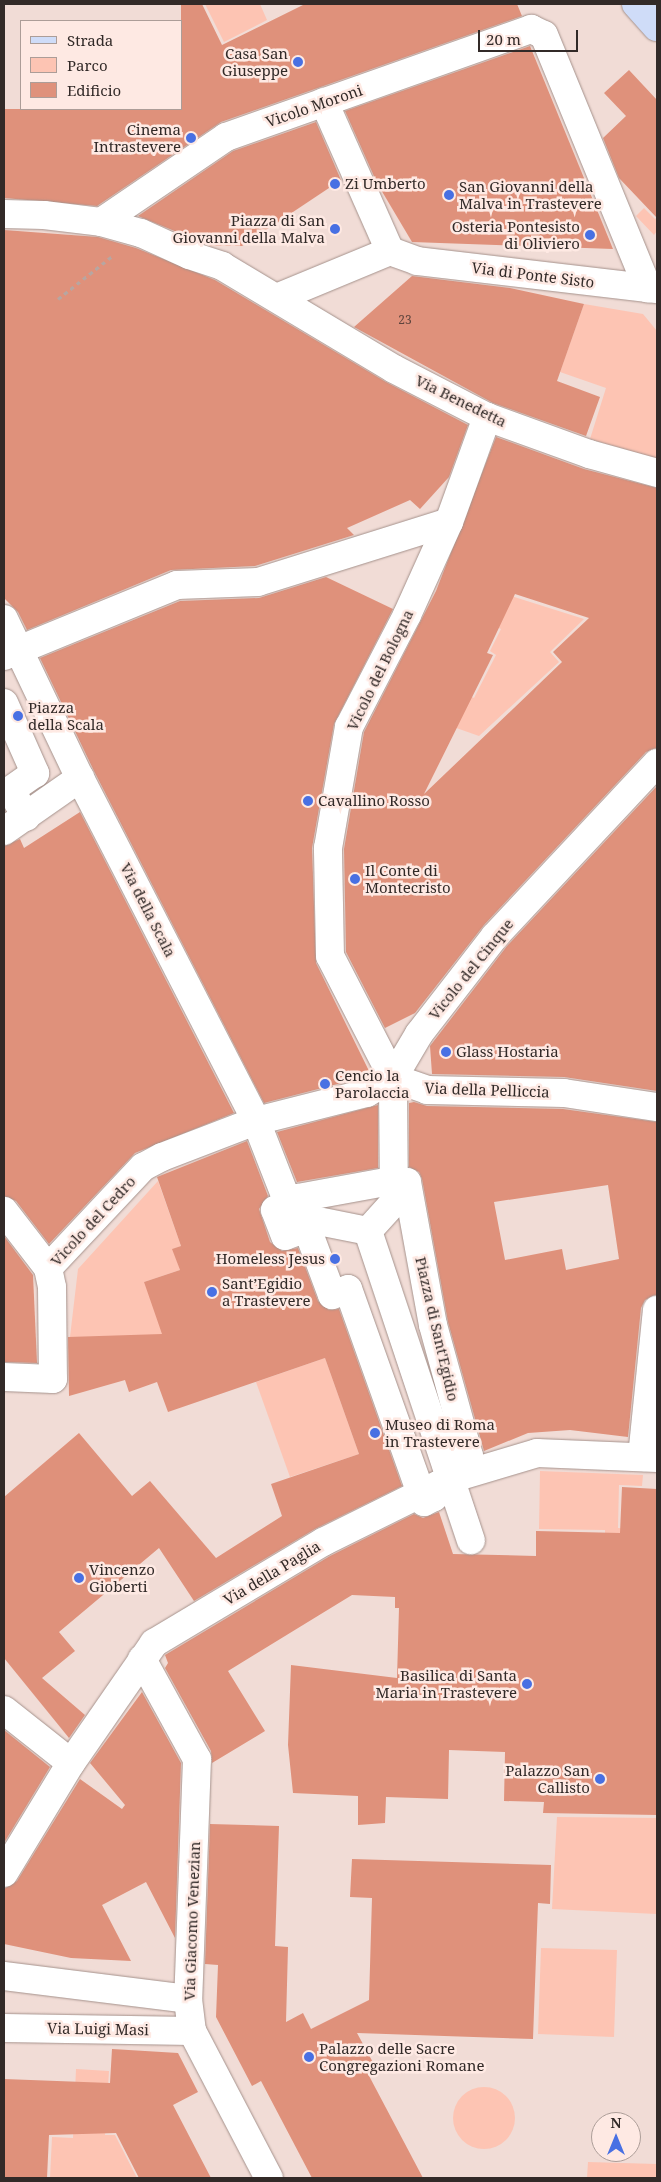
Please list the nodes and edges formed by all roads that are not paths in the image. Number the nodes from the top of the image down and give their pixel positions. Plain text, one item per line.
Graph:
1 (636, 4) edge
2 (657, 27) edge
3 (324, 102) junction
4 (4, 214) edge
5 (101, 222) junction
6 (390, 251) junction
7 (652, 289) edge
8 (279, 297) junction
9 (487, 417) junction
10 (657, 473) edge
11 (448, 522) junction
12 (4, 619) edge
13 (10, 653) edge
14 (4, 703) edge
15 (657, 763) edge
16 (80, 778) junction
17 (15, 824) edge
18 (393, 1078) junction
19 (657, 1107) edge
20 (256, 1121) junction
21 (395, 1182) junction
22 (287, 1204) junction
23 (4, 1211) edge
24 (368, 1231) junction
25 (48, 1268) junction
26 (657, 1310) edge
27 (4, 1377) edge
28 (650, 1457) edge
29 (450, 1479) junction
30 (421, 1493) junction
31 (471, 1540) dead end
32 (142, 1659) junction
33 (4, 1710) edge
34 (71, 1763) junction
35 (4, 1873) edge
36 (4, 1976) edge
37 (188, 1999) junction
38 (4, 2028) edge
39 (192, 2030) junction
40 (269, 2178) edge

1 - 2 main road
3 - 5 street, Vicolo Moroni
3 - 6 street
3 - 7 street, Vicolo Moroni
4 - 5 street, Via Benedetta
5 - 8 street, Via Benedetta
6 - 7 street, Via di Ponte Sisto
6 - 8 street
8 - 9 street, Via Benedetta
9 - 10 street, Via Benedetta
9 - 11 street, Vicolo del Bologna
11 - 13 street
11 - 18 street, Vicolo del Bologna
12 - 13 street, Via della Scala
13 - 16 street, Via della Scala
14 - 17 street
15 - 18 street, Vicolo del Cinque
16 - 17 street
16 - 20 street, Via della Scala
18 - 19 street, Via della Pelliccia
18 - 20 street, Vicolo del Cinque
18 - 21 street
20 - 22 street, Via della Scala
20 - 25 street, Vicolo del Cedro
21 - 22 street
21 - 24 street
21 - 29 street, Piazza di Sant'Egidio
22 - 24 street
22 - 30 street
23 - 25 street
24 - 29 street, Piazza di Sant'Egidio
25 - 27 street, Vicolo del Cedro
26 - 28 street
28 - 29 street, Via della Paglia
29 - 30 street, Via della Paglia
29 - 31 street
30 - 32 street, Via della Paglia
32 - 34 street, Via della Paglia
32 - 37 street, Via Giacomo Venezian
33 - 34 street
34 - 35 street, Via della Paglia
36 - 37 street
37 - 39 street, Via Giacomo Venezian
38 - 39 street, Via Luigi Masi
39 - 40 street, Via Giacomo Venezian

